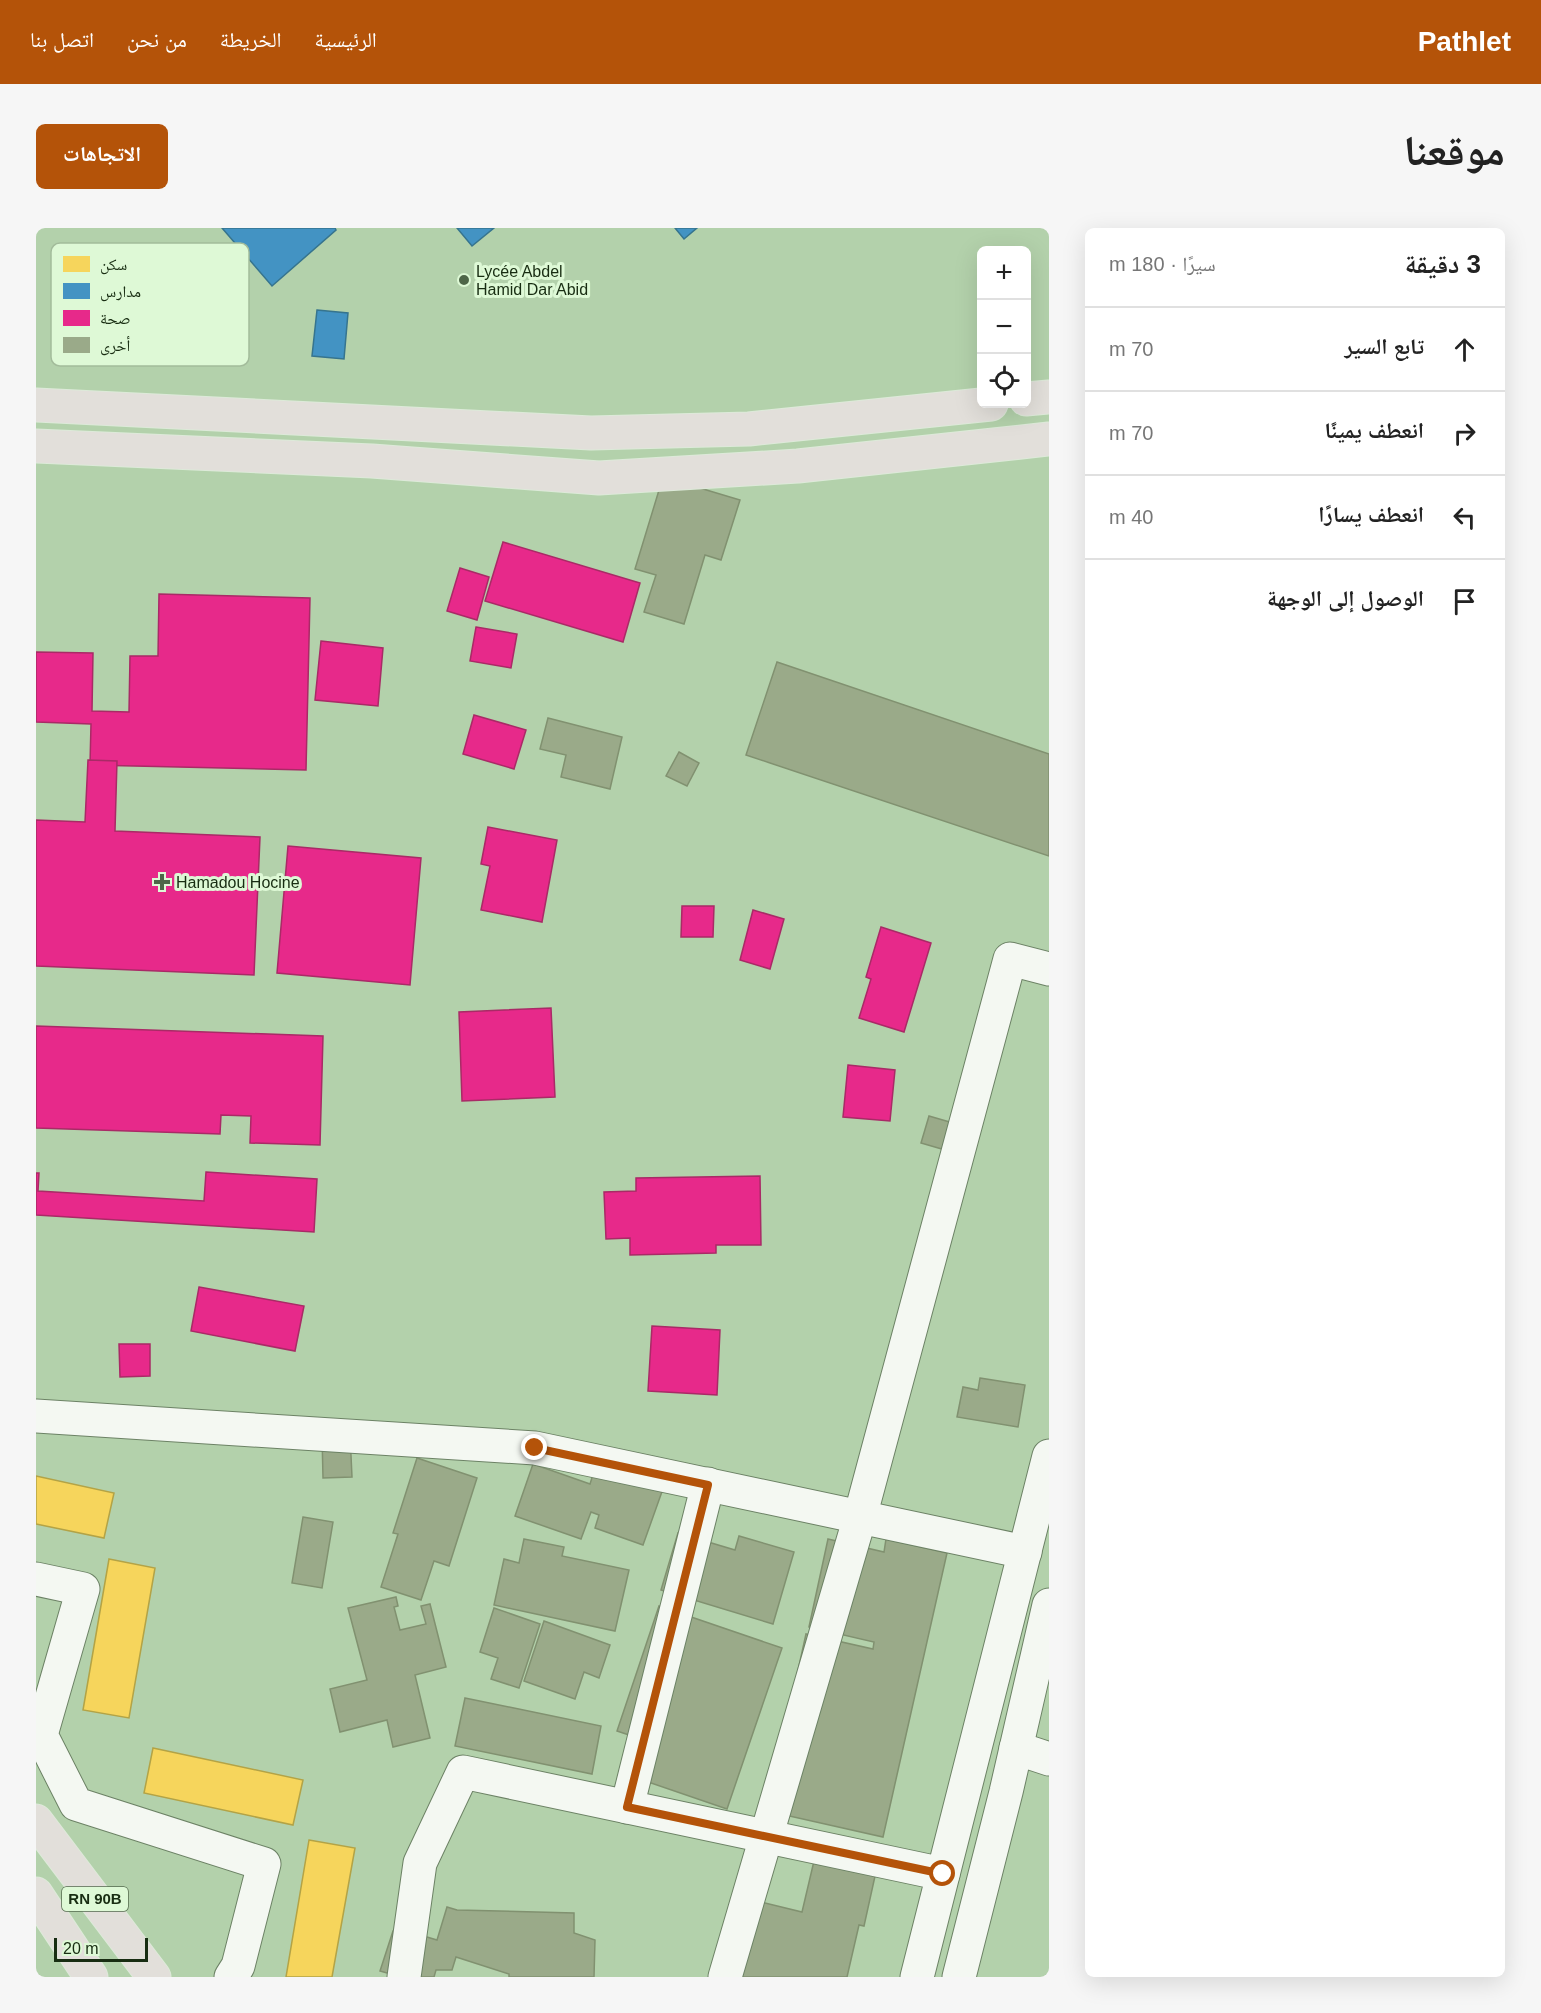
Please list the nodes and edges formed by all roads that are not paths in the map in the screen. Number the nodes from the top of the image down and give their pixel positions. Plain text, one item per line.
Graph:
1 (1049, 397) edge
2 (1031, 399) edge
3 (36, 405) edge
4 (977, 405) edge
5 (1049, 439) edge
6 (36, 446) edge
7 (1049, 969) edge
8 (36, 1416) edge
9 (1049, 1456) edge
10 (708, 1485) junction
11 (860, 1517) junction
12 (1025, 1552) junction
13 (36, 1579) edge
14 (1049, 1605) edge
15 (1016, 1748) junction
16 (1049, 1759) edge
17 (627, 1807) junction
18 (36, 1821) edge
19 (766, 1837) junction
20 (943, 1874) junction
21 (36, 1894) edge
22 (91, 1977) edge
23 (154, 1977) edge
24 (231, 1977) edge
25 (404, 1977) edge
26 (725, 1977) edge
27 (917, 1977) edge
28 (959, 1977) edge

1 - 2 main road
3 - 4 main road
5 - 6 main road
7 - 11 street
8 - 10 street
9 - 12 street
10 - 11 street
10 - 17 street
11 - 12 street
11 - 19 street
12 - 20 street
13 - 24 street
14 - 15 street
15 - 16 street
15 - 28 street
17 - 19 street
17 - 25 street
18 - 23 main road, RN 90B
19 - 20 street
19 - 26 street
20 - 27 street
21 - 22 main road, RN 90B

